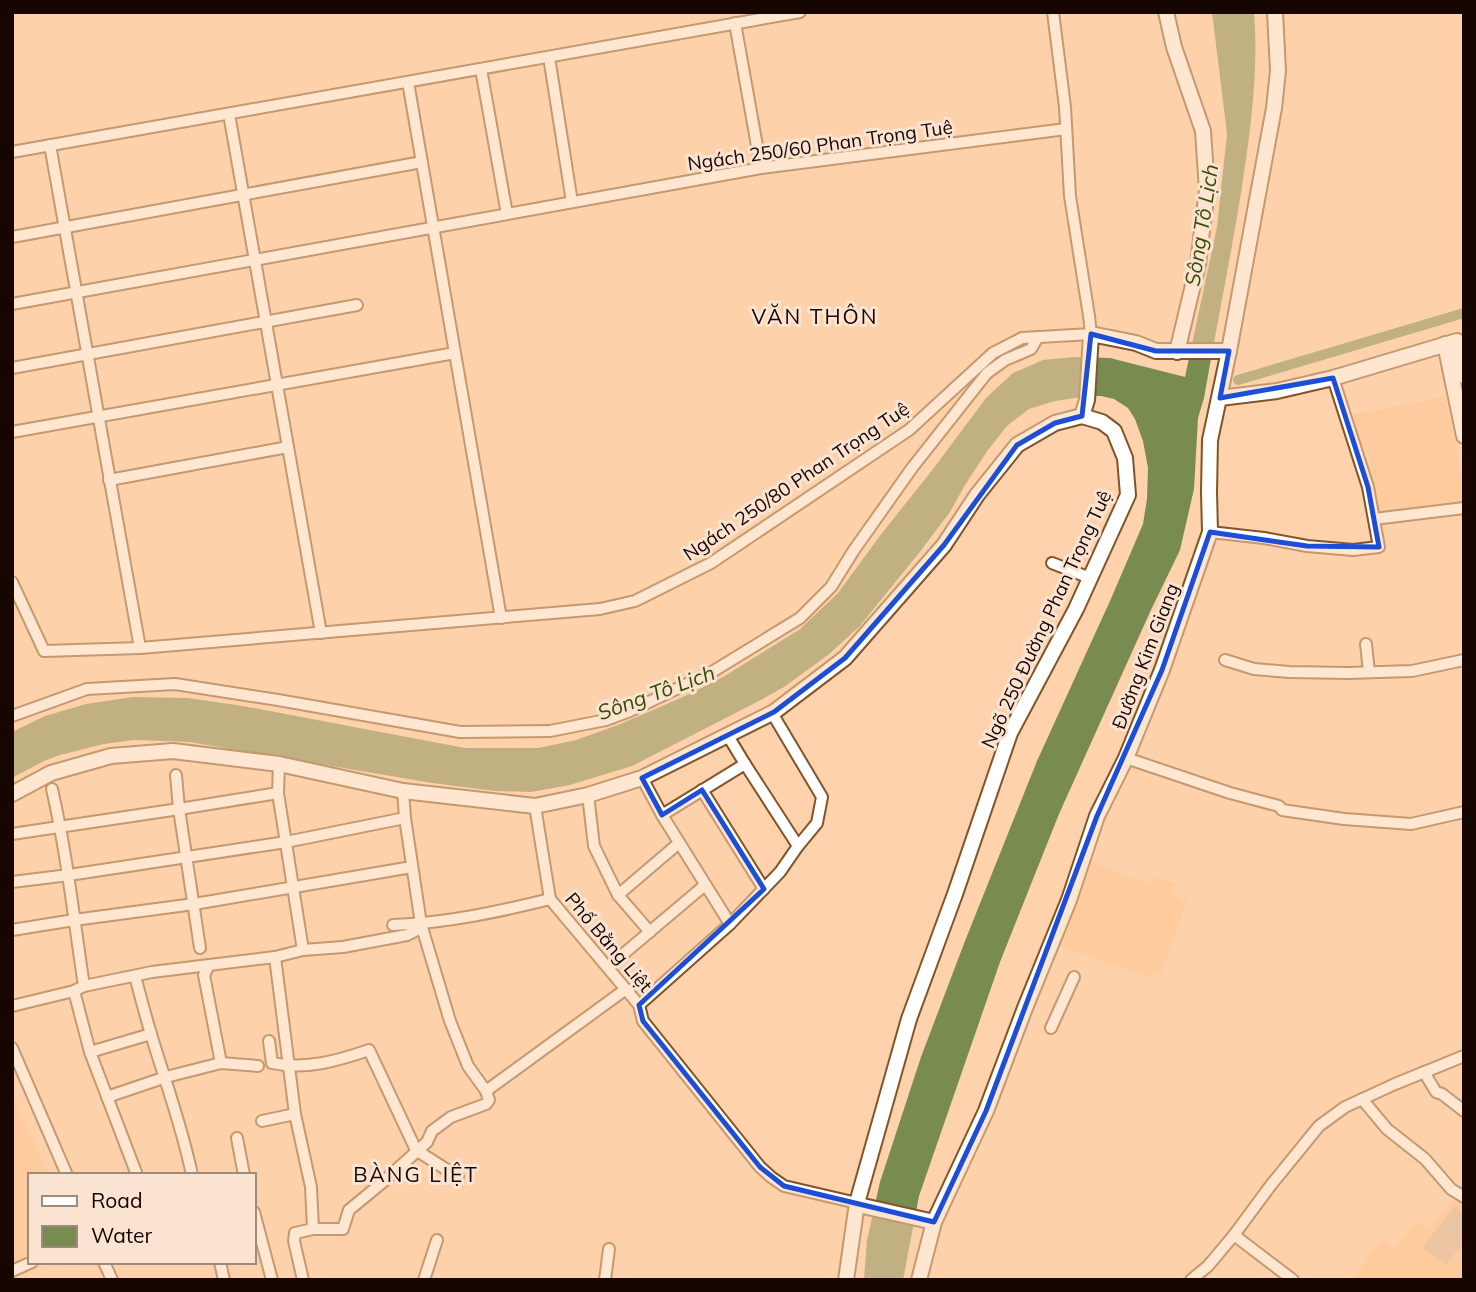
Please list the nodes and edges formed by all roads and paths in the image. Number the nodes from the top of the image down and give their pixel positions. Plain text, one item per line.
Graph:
1 (800, 12) edge
2 (1053, 12) edge
3 (1166, 12) edge
4 (1275, 12) edge
5 (735, 23) junction
6 (549, 57) junction
7 (481, 69) junction
8 (408, 82) junction
9 (229, 114) junction
10 (1066, 129) junction
11 (50, 145) junction
12 (12, 152) edge
13 (422, 162) junction
14 (761, 168) junction
15 (243, 195) junction
16 (575, 201) junction
17 (508, 214) junction
18 (65, 228) junction
19 (435, 228) junction
20 (12, 237) edge
21 (254, 260) junction
22 (76, 292) junction
23 (12, 304) edge
24 (357, 305) dead end
25 (265, 321) junction
26 (1038, 337) junction
27 (1091, 341) junction
28 (1455, 341) edge
29 (1229, 351) junction
30 (1181, 352) junction
31 (87, 353) junction
32 (455, 353) junction
33 (12, 368) edge
34 (1464, 376) edge
35 (1333, 378) junction
36 (277, 384) junction
37 (1220, 398) junction
38 (98, 416) junction
39 (1083, 416) junction
40 (12, 432) edge
41 (1464, 436) edge
42 (288, 447) junction
43 (109, 480) junction
44 (1464, 508) edge
45 (1374, 519) junction
46 (1210, 533) junction
47 (1052, 563) dead end
48 (1090, 578) junction
49 (12, 582) edge
50 (501, 618) junction
51 (321, 633) junction
52 (1366, 644) dead end
53 (140, 648) junction
54 (1225, 660) dead end
55 (1464, 660) edge
56 (1369, 672) junction
57 (772, 713) junction
58 (12, 716) edge
59 (728, 736) junction
60 (1126, 758) junction
61 (279, 764) junction
62 (744, 764) junction
63 (176, 775) dead end
64 (642, 778) junction
65 (52, 789) dead end
66 (702, 790) junction
67 (403, 791) junction
68 (278, 793) junction
69 (12, 794) edge
70 (588, 795) junction
71 (535, 806) junction
72 (180, 810) junction
73 (1464, 812) edge
74 (662, 815) junction
75 (405, 818) junction
76 (61, 825) junction
77 (12, 834) edge
78 (286, 842) junction
79 (679, 843) junction
80 (797, 846) junction
81 (187, 857) junction
82 (412, 866) junction
83 (69, 875) junction
84 (12, 882) edge
85 (705, 885) junction
86 (293, 887) junction
87 (764, 889) junction
88 (618, 895) junction
89 (550, 900) junction
90 (194, 904) junction
91 (74, 920) junction
92 (421, 924) junction
93 (393, 925) dead end
94 (730, 925) junction
95 (12, 930) edge
96 (650, 932) junction
97 (200, 948) dead end
98 (303, 950) junction
99 (275, 957) junction
100 (209, 965) junction
101 (608, 967) junction
102 (135, 975) junction
103 (1073, 977) dead end
104 (79, 989) junction
105 (626, 989) junction
106 (639, 1005) junction
107 (12, 1006) edge
108 (1051, 1028) dead end
109 (151, 1034) junction
110 (269, 1041) dead end
111 (12, 1048) edge
112 (90, 1052) junction
113 (1464, 1056) edge
114 (221, 1063) junction
115 (258, 1066) dead end
116 (290, 1067) junction
117 (1424, 1072) junction
118 (166, 1077) junction
119 (486, 1091) junction
120 (107, 1097) junction
121 (1362, 1099) junction
122 (1464, 1111) edge
123 (295, 1114) junction
124 (262, 1121) dead end
125 (237, 1138) dead end
126 (416, 1150) junction
127 (66, 1173) edge
128 (136, 1173) edge
129 (192, 1173) edge
130 (244, 1173) edge
131 (458, 1177) dead end
132 (1464, 1197) edge
133 (860, 1205) junction
134 (256, 1220) edge
135 (930, 1221) junction
136 (313, 1229) junction
137 (1234, 1235) junction
138 (437, 1240) dead end
139 (609, 1249) dead end
140 (105, 1264) edge
141 (112, 1280) edge
142 (272, 1280) edge
143 (303, 1280) edge
144 (424, 1280) edge
145 (605, 1280) edge
146 (846, 1280) edge
147 (919, 1280) edge
148 (1191, 1280) edge
149 (1293, 1280) edge

1 - 5 street
2 - 10 street
3 - 30 street
4 - 29 street, Đường Kim Giang
5 - 6 street
5 - 14 street
6 - 7 street
6 - 16 street
7 - 8 street
7 - 17 street
8 - 9 street
8 - 13 street
9 - 11 street
9 - 15 street
10 - 14 street, Ngách 250/60 Phan Trọng Tuệ
10 - 27 street
11 - 12 street
11 - 18 street
13 - 15 street
13 - 19 street
14 - 16 street, Ngách 250/60 Phan Trọng Tuệ
15 - 18 street
15 - 21 street
16 - 17 street, Ngách 250/60 Phan Trọng Tuệ
17 - 19 street, Ngách 250/60 Phan Trọng Tuệ
18 - 20 street
18 - 22 street
19 - 21 street, Ngách 250/60 Phan Trọng Tuệ
19 - 32 street
21 - 22 street, Ngách 250/60 Phan Trọng Tuệ
21 - 25 street
22 - 23 street, Ngách 250/60 Phan Trọng Tuệ
22 - 31 street
24 - 25 street
25 - 31 street
25 - 36 street
26 - 27 street, Ngách 250/80 Phan Trọng Tuệ
26 - 50 street, Ngách 250/80 Phan Trọng Tuệ
26 - 58 street
27 - 30 street
27 - 39 street
28 - 34 street
28 - 35 street
28 - 41 street
29 - 30 street
29 - 37 street, Đường Kim Giang
31 - 33 street
31 - 38 street
32 - 36 street
32 - 50 street
35 - 37 street
35 - 45 street
36 - 38 street
36 - 42 street
37 - 46 street, Đường Kim Giang
38 - 40 street
38 - 43 street
39 - 48 street, Ngõ 250 Đường Phan Trọng Tuệ
39 - 57 street
42 - 43 street
42 - 51 street
43 - 53 street
44 - 45 street
45 - 46 street
46 - 60 street, Đường Kim Giang
47 - 48 street
48 - 133 street, Ngõ 250 Đường Phan Trọng Tuệ
49 - 53 street, Ngách 250/80 Phan Trọng Tuệ
50 - 51 street, Ngách 250/80 Phan Trọng Tuệ
51 - 53 street, Ngách 250/80 Phan Trọng Tuệ
52 - 56 street
54 - 56 street
55 - 56 street
57 - 59 street
57 - 80 street
59 - 62 street
59 - 64 street
60 - 73 street
60 - 135 street, Đường Kim Giang
61 - 67 street
61 - 68 street
61 - 69 street
62 - 66 street
62 - 80 street
63 - 72 street
64 - 70 street
64 - 74 street
65 - 76 street
66 - 74 street
66 - 87 street
67 - 71 street
67 - 75 street
68 - 72 street
68 - 78 street
70 - 71 street
70 - 88 street
71 - 89 street
72 - 76 street
72 - 81 street
74 - 79 street
75 - 78 street
75 - 82 street
76 - 77 street
76 - 83 street
78 - 81 street
78 - 86 street
79 - 85 street
79 - 88 street
80 - 87 street
81 - 83 street
81 - 90 street
82 - 86 street
82 - 92 street
83 - 84 street
83 - 91 street
85 - 94 street
85 - 96 street
86 - 90 street
86 - 98 street
87 - 94 street
88 - 96 street
89 - 92 street, Phố Bằng Liệt
89 - 101 street, Phố Bằng Liệt
90 - 91 street
90 - 97 street
91 - 95 street
91 - 104 street
92 - 93 street
92 - 98 street, Phố Bằng Liệt
92 - 119 street
94 - 106 street
96 - 101 street
98 - 99 street, Phố Bằng Liệt
99 - 100 street, Phố Bằng Liệt
99 - 116 street
100 - 102 street, Phố Bằng Liệt
100 - 114 street
101 - 105 street, Phố Bằng Liệt
102 - 104 street, Phố Bằng Liệt
102 - 109 street
103 - 108 street
104 - 107 street, Phố Bằng Liệt
104 - 112 street
105 - 106 street, Phố Bằng Liệt
105 - 119 street
106 - 133 street, Phố Bằng Liệt
109 - 112 street
109 - 118 street
110 - 116 street
111 - 127 street
112 - 120 street
113 - 117 street
114 - 115 street
114 - 118 street
116 - 123 street
116 - 126 street
117 - 121 street
117 - 122 street
118 - 120 street
118 - 129 street
119 - 126 street
120 - 128 street
121 - 132 street
121 - 137 street
123 - 124 street
123 - 136 street
125 - 130 street
126 - 131 street
126 - 136 street
133 - 135 street
133 - 146 street
134 - 142 street
135 - 147 street, Đường Kim Giang
136 - 143 street
137 - 148 street
137 - 149 street
138 - 144 street
139 - 145 street
140 - 141 street

